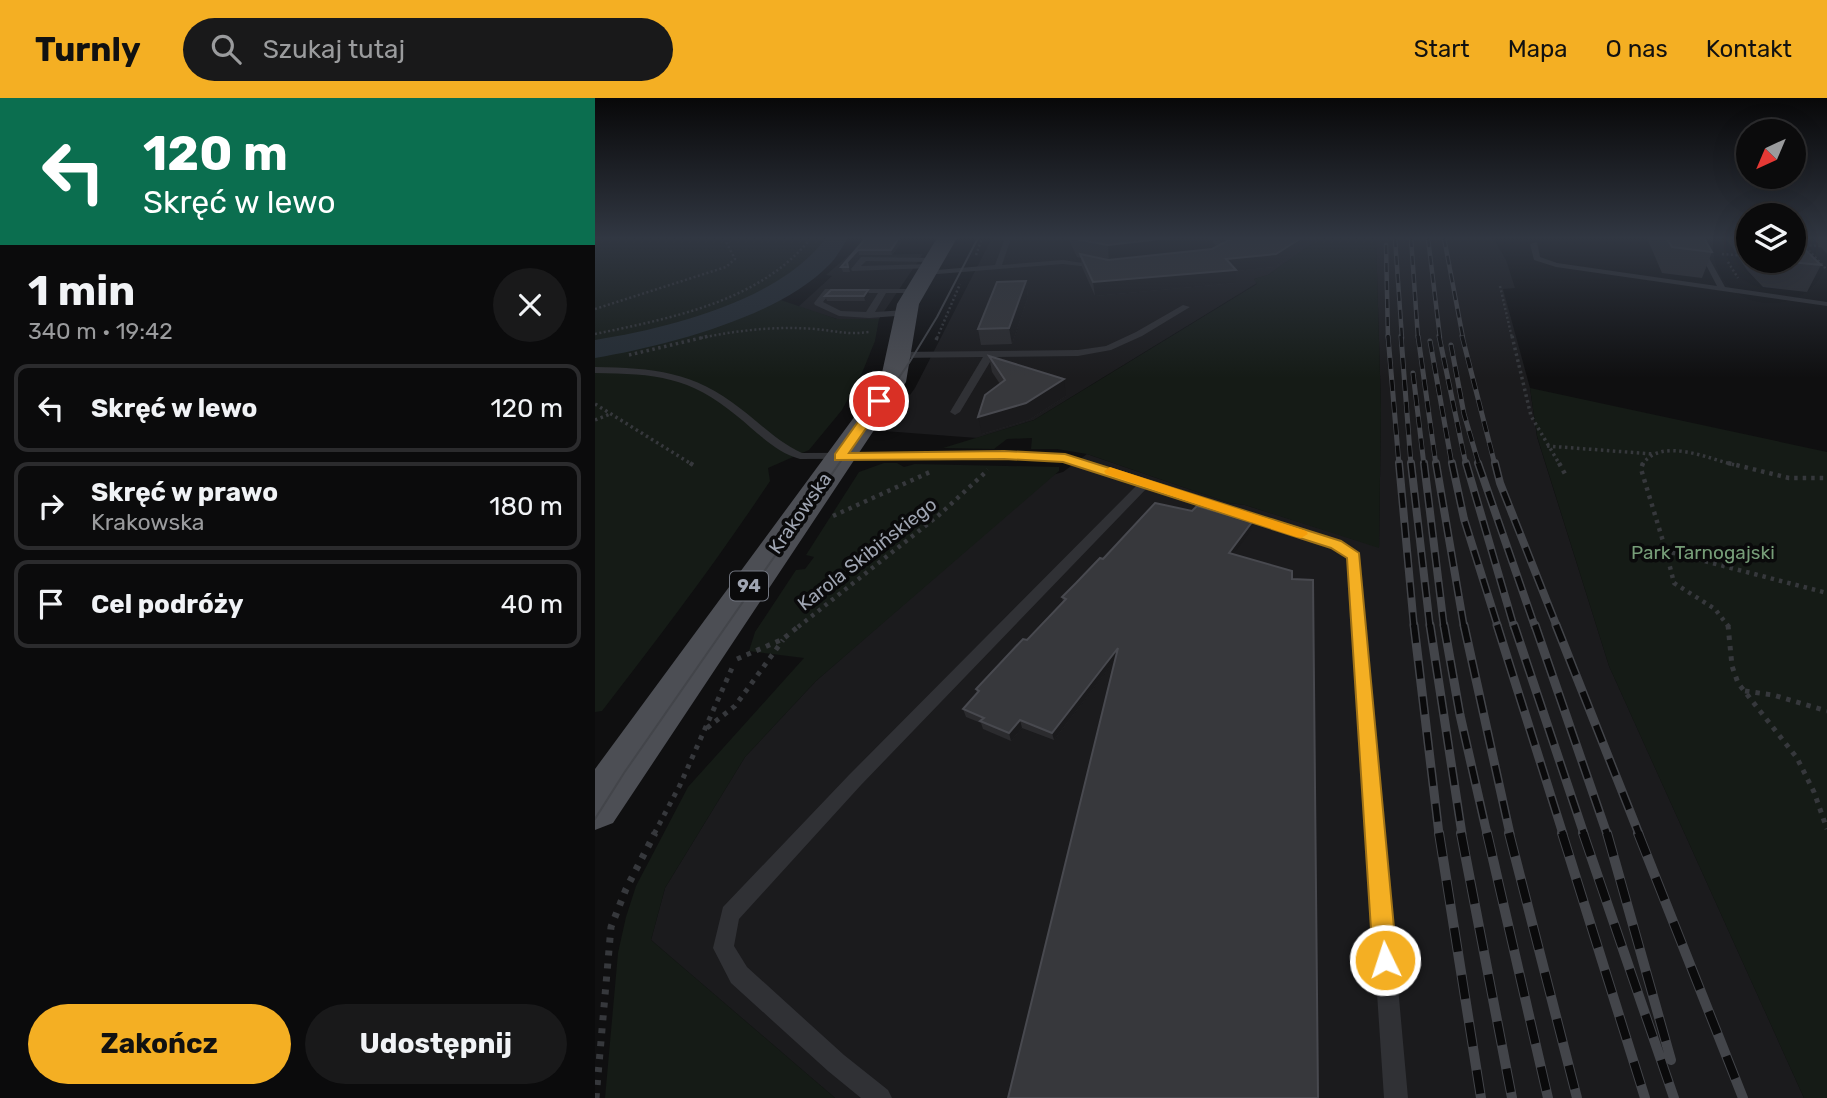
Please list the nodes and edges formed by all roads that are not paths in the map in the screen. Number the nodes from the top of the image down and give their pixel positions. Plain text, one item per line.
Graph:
1 (888, 285) edge
2 (920, 285) edge
3 (1698, 285) edge
4 (1720, 285) edge
5 (878, 288) junction
6 (1722, 288) junction
7 (1827, 303) edge
8 (1186, 307) dead end
9 (906, 313) junction
10 (869, 315) junction
11 (897, 355) junction
12 (989, 355) junction
13 (595, 370) edge
14 (955, 412) dead end
15 (840, 457) junction
16 (1145, 484) junction
17 (595, 808) edge
18 (880, 1098) edge
19 (1395, 1098) edge

1 - 5 lane
2 - 9 main road, Krakowska / 94
3 - 6 lane
4 - 6 lane
5 - 10 lane
5 - 10 lane
6 - 7 lane
8 - 12 lane
9 - 10 lane
9 - 11 main road, Krakowska / 94
11 - 12 lane
11 - 15 main road, Krakowska / 94
12 - 14 lane
13 - 15 lane
15 - 16 lane
15 - 17 main road, Krakowska / 94
16 - 18 lane
16 - 19 lane

